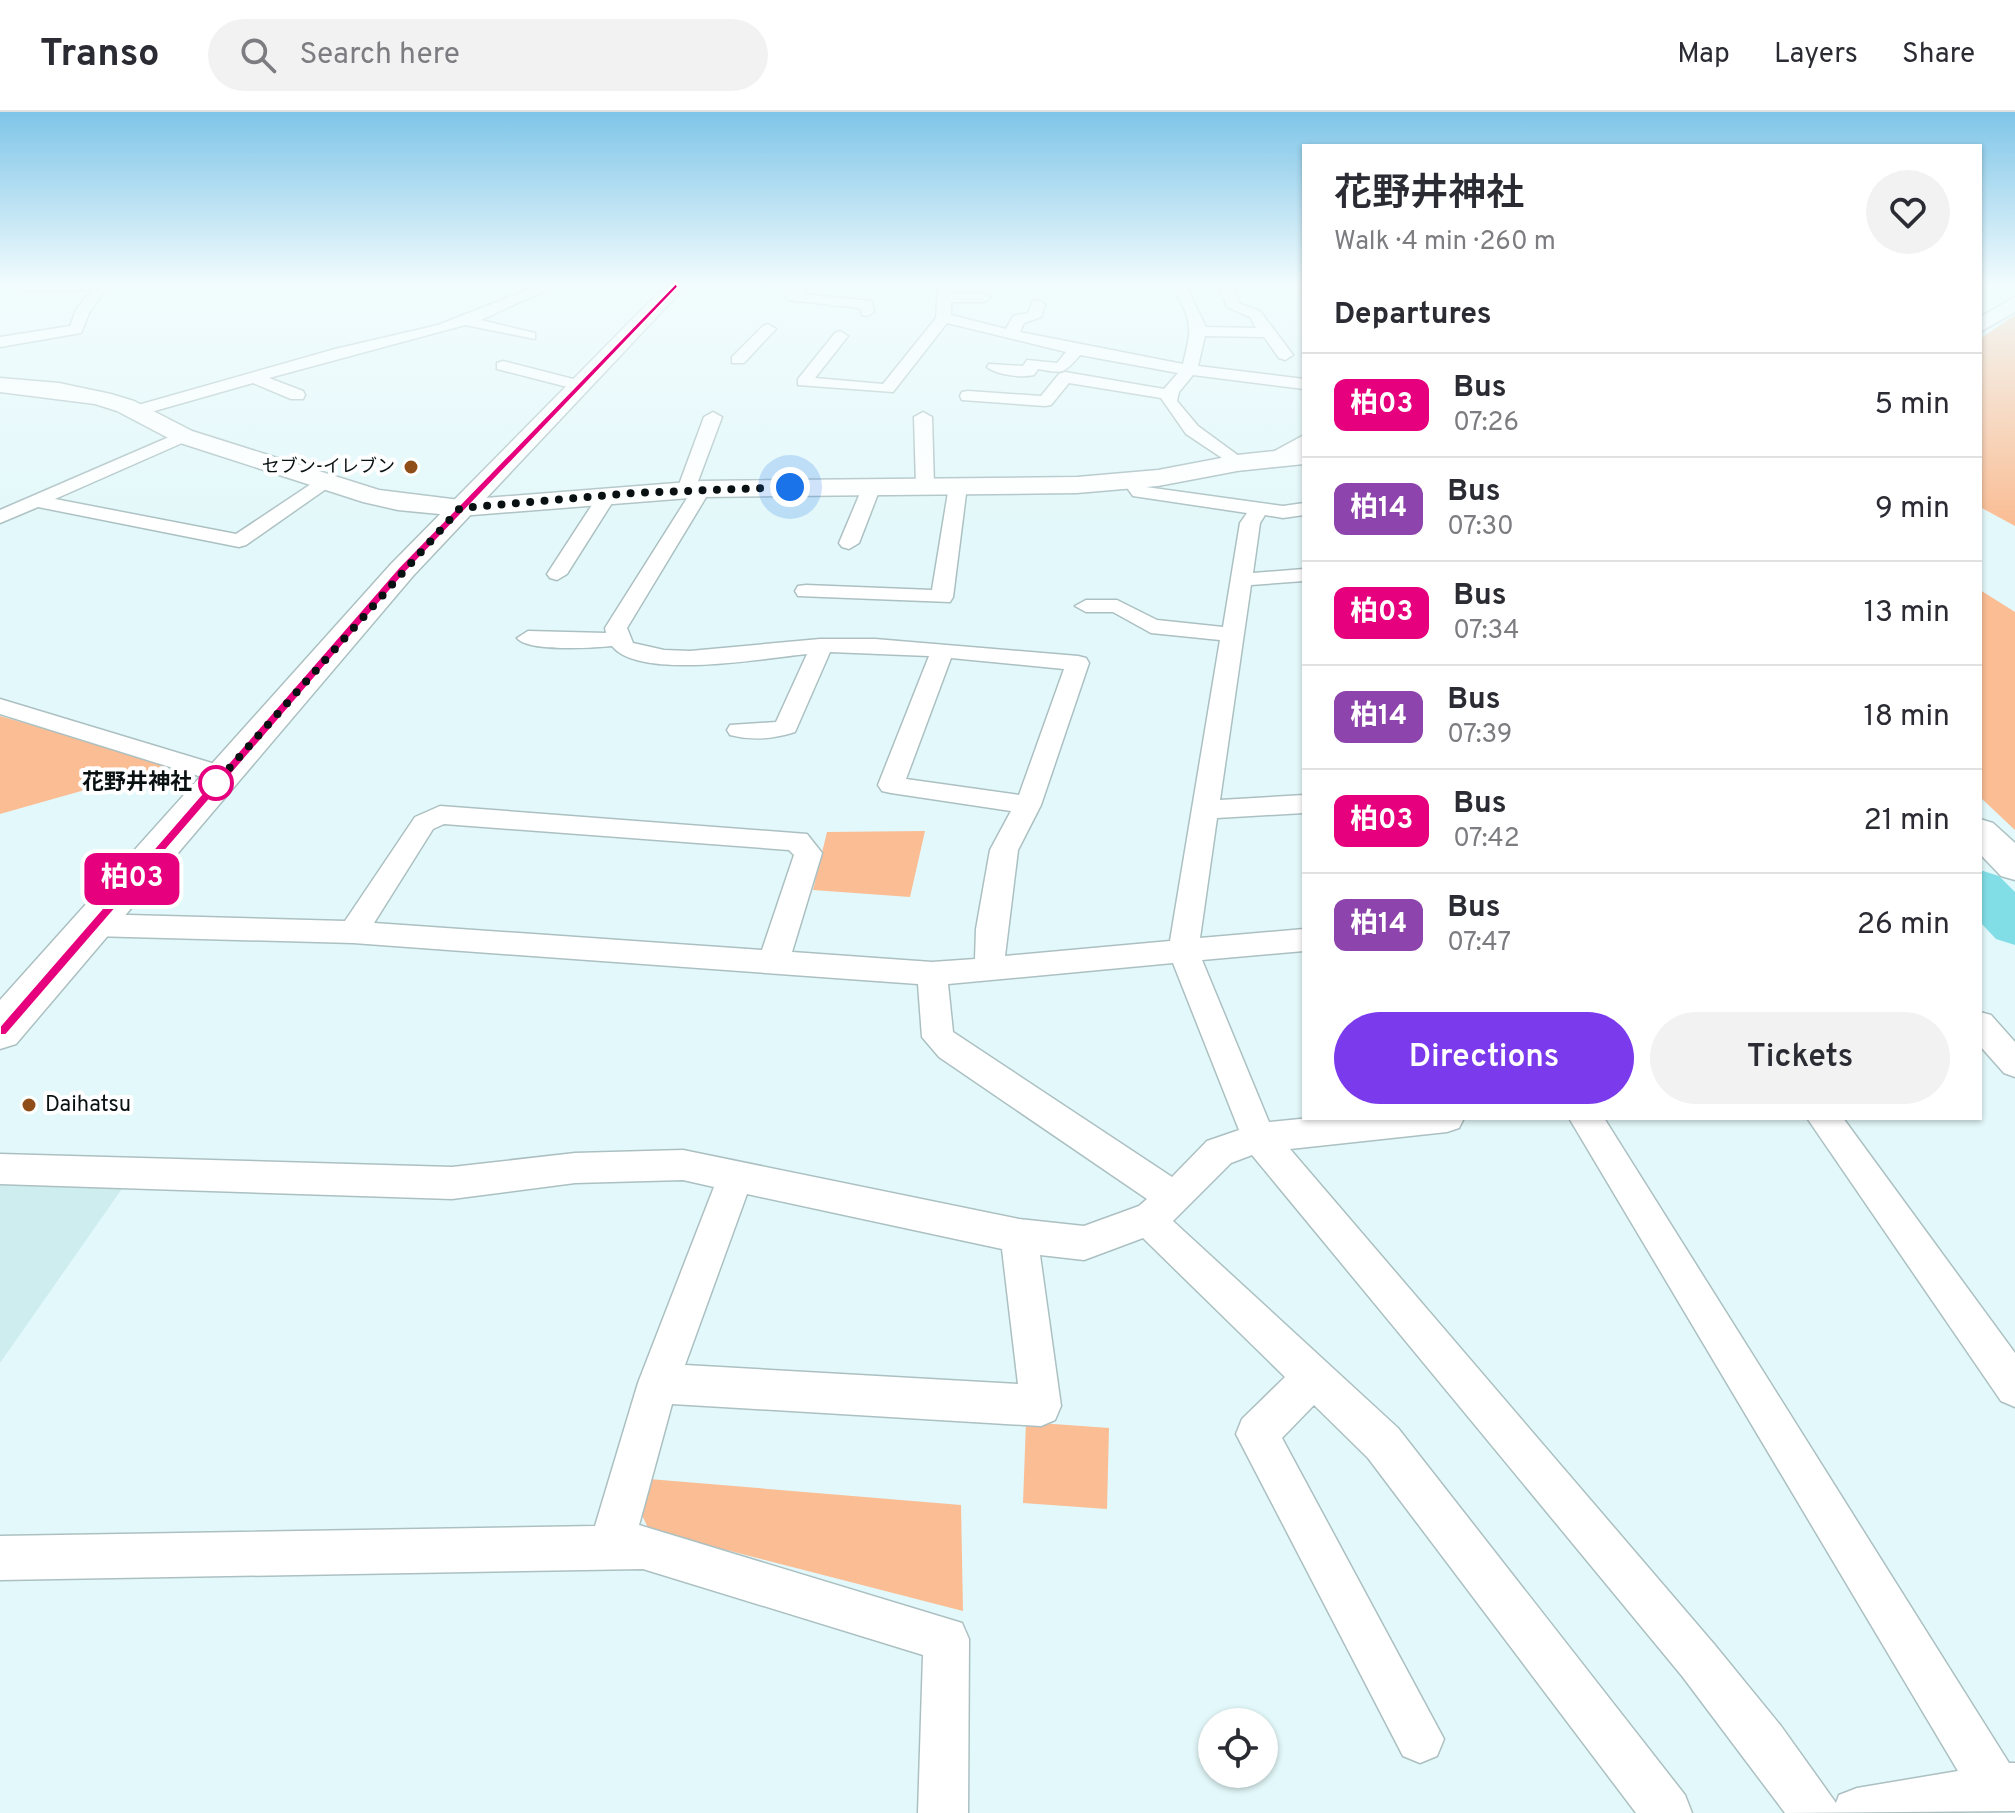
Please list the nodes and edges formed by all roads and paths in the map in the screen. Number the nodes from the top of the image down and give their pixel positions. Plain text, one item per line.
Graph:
1 (294, 365) edge
2 (598, 365) edge
3 (817, 365) edge
4 (906, 365) edge
5 (1032, 365) edge
6 (1163, 365) edge
7 (1190, 365) edge
8 (503, 366) dead end
9 (995, 367) dead end
10 (1189, 370) junction
11 (253, 377) junction
12 (1302, 384) edge
13 (0, 385) edge
14 (579, 385) junction
15 (297, 395) dead end
16 (1170, 395) junction
17 (968, 396) dead end
18 (137, 411) junction
19 (713, 417) dead end
20 (923, 417) dead end
21 (183, 436) junction
22 (1302, 441) edge
23 (1302, 456) edge
24 (1267, 460) junction
25 (1237, 463) junction
26 (1131, 481) junction
27 (327, 482) junction
28 (872, 486) junction
29 (925, 486) junction
30 (958, 486) junction
31 (694, 490) junction
32 (608, 495) junction
33 (39, 502) junction
34 (460, 508) junction
35 (1259, 509) junction
36 (1302, 509) edge
37 (0, 517) edge
38 (849, 543) dead end
39 (557, 574) dead end
40 (1302, 575) edge
41 (1240, 580) junction
42 (806, 591) dead end
43 (1086, 606) dead end
44 (1232, 635) junction
45 (528, 638) dead end
46 (617, 639) junction
47 (821, 647) junction
48 (942, 652) junction
49 (0, 706) edge
50 (739, 730) dead end
51 (226, 772) junction
52 (1302, 804) edge
53 (1028, 805) junction
54 (1205, 810) junction
55 (1982, 834) edge
56 (2015, 866) edge
57 (92, 925) junction
58 (353, 932) junction
59 (1302, 940) edge
60 (1183, 951) junction
61 (773, 964) junction
62 (989, 970) junction
63 (932, 974) junction
64 (6, 1015) edge
65 (1982, 1027) edge
66 (2005, 1061) edge
67 (1428, 1120) edge
68 (1587, 1120) edge
69 (1825, 1120) edge
70 (1259, 1138) junction
71 (0, 1169) edge
72 (737, 1174) junction
73 (1163, 1208) junction
74 (1019, 1236) junction
75 (1314, 1376) junction
76 (658, 1383) junction
77 (2015, 1387) edge
78 (611, 1546) junction
79 (0, 1558) edge
80 (1420, 1739) dead end
81 (2006, 1788) edge
82 (943, 1813) edge
83 (1667, 1813) edge
84 (1815, 1813) edge
85 (1857, 1813) edge

1 - 11 street
2 - 14 main road
3 - 4 street
5 - 9 street
6 - 10 street
7 - 10 street
8 - 14 street
10 - 12 street
10 - 16 street
11 - 15 street
11 - 18 street
13 - 18 street
14 - 34 main road
16 - 17 street
16 - 25 street
18 - 21 street
19 - 31 street
20 - 29 street
21 - 27 street
21 - 33 street
22 - 24 street
23 - 24 street
24 - 25 street
25 - 26 street
26 - 30 street
26 - 35 street
27 - 33 street
27 - 34 street
28 - 29 street
28 - 31 street
28 - 38 street
29 - 30 street
30 - 42 street
31 - 32 street
31 - 46 street
32 - 34 street
32 - 39 street
33 - 37 street
34 - 51 main road
35 - 36 street
35 - 41 street
40 - 41 street
41 - 44 street
43 - 44 street
44 - 54 street
45 - 46 street
46 - 47 street
47 - 48 street
47 - 50 street
48 - 53 street
48 - 53 street
49 - 51 street
51 - 57 main road
52 - 54 street
53 - 62 street
54 - 60 street
55 - 56 street
57 - 58 street
57 - 64 main road
58 - 61 street
58 - 61 street
59 - 60 street
60 - 62 street
60 - 70 street
61 - 63 street
62 - 63 street
63 - 73 street
65 - 66 street
67 - 70 street
68 - 81 street
69 - 77 street
70 - 73 street
70 - 84 street
71 - 72 street
72 - 74 street
72 - 76 street
73 - 74 street
73 - 75 street
74 - 76 street
75 - 80 street
75 - 83 street
76 - 78 street
78 - 79 street
78 - 82 street
81 - 85 street

